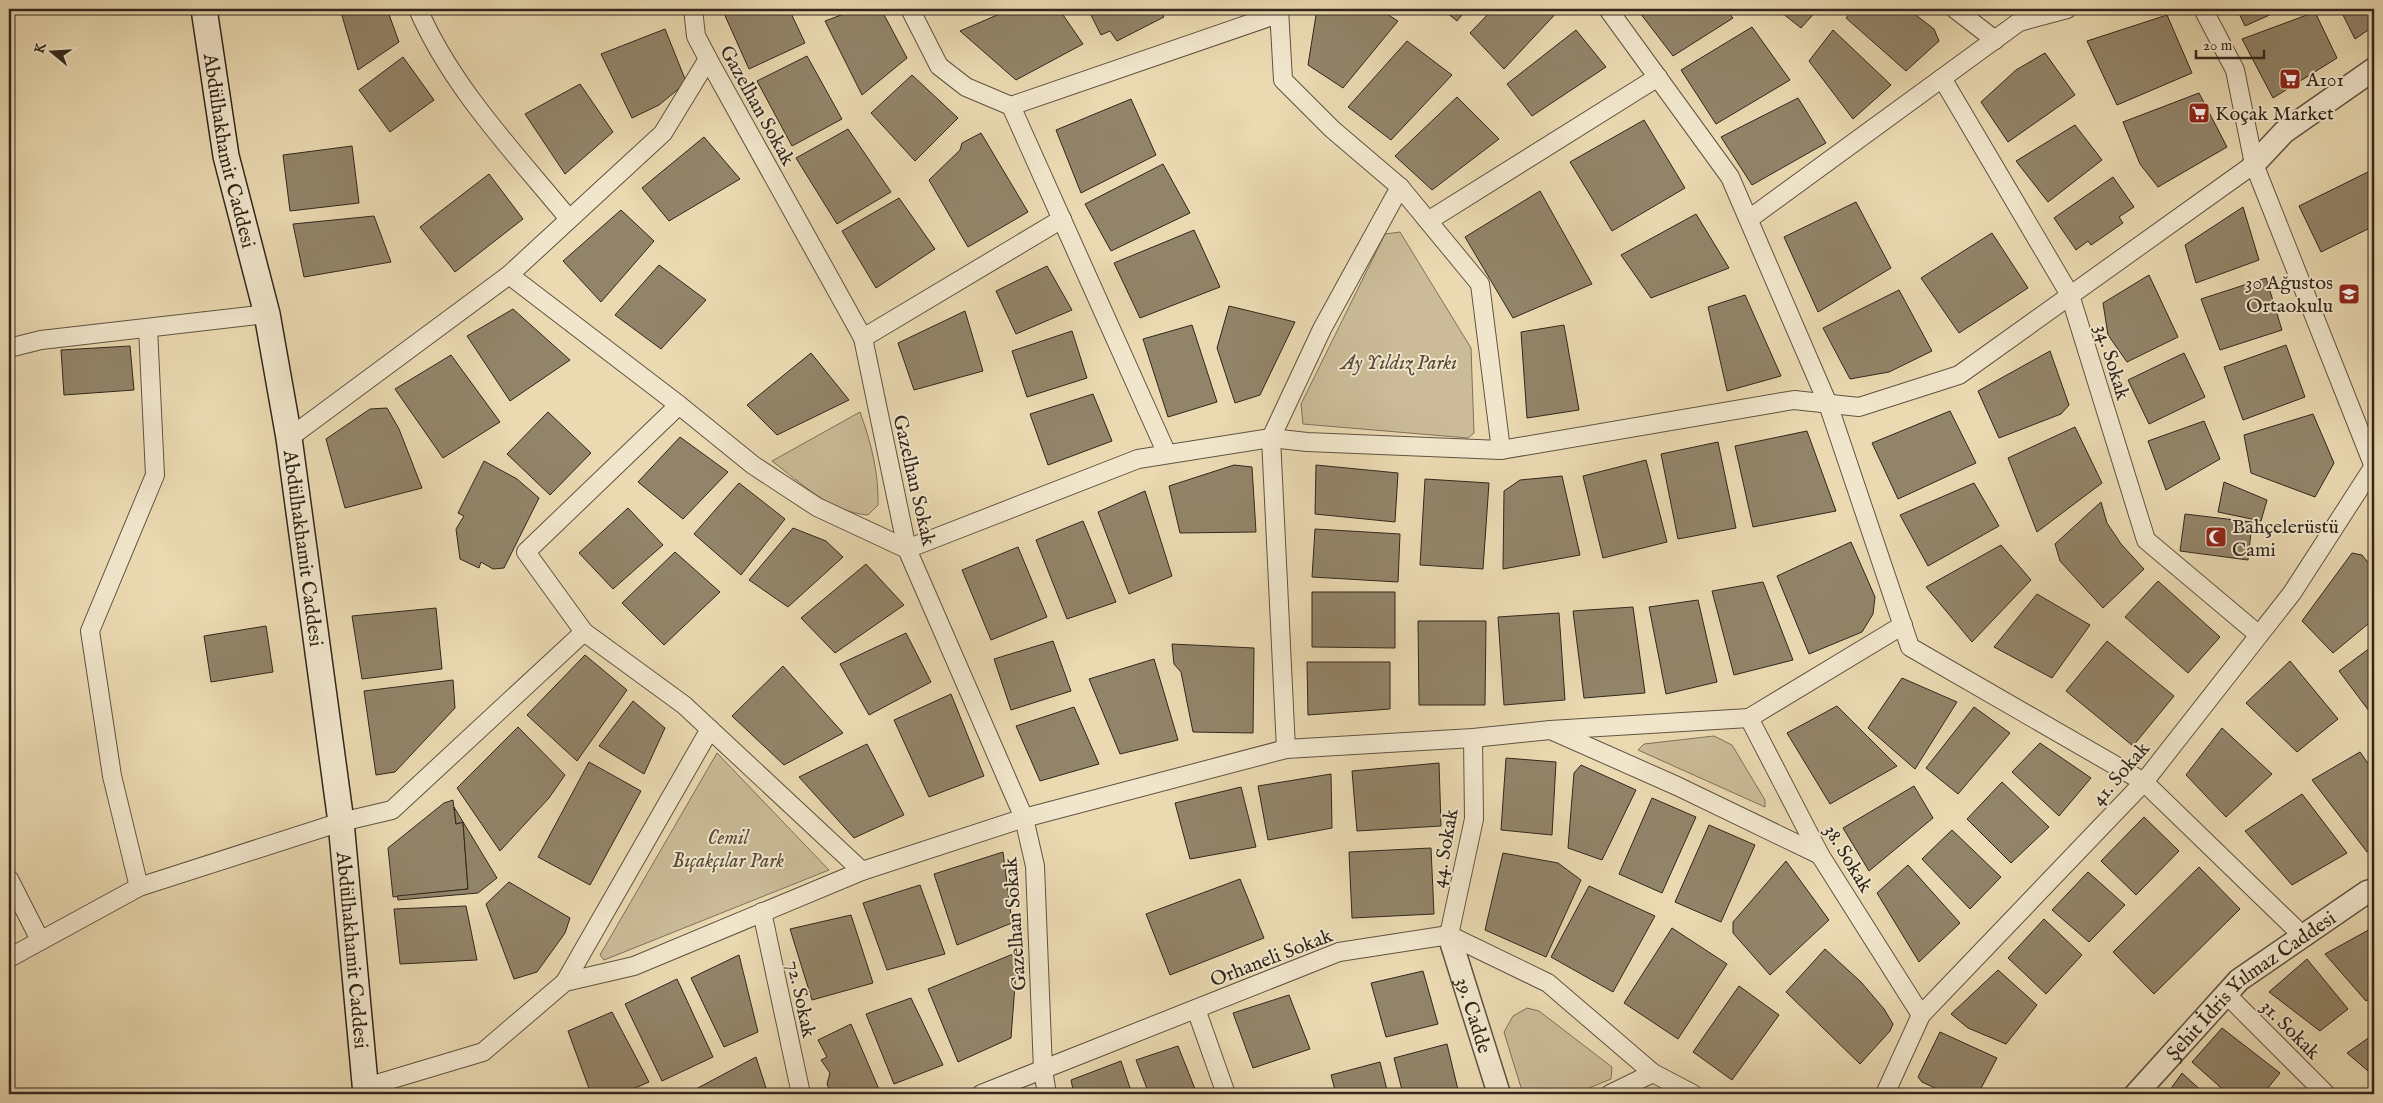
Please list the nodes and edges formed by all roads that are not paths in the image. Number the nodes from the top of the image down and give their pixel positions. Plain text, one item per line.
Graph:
1 (204, 9) edge
2 (418, 9) edge
3 (693, 9) edge
4 (910, 9) edge
5 (1608, 9) edge
6 (1955, 9) edge
7 (2067, 9) edge
8 (2203, 9) edge
9 (1278, 11) edge
10 (1995, 40) junction
11 (708, 59) junction
12 (2374, 69) edge
13 (1658, 76) junction
14 (1942, 78) junction
15 (1010, 106) junction
16 (2254, 164) junction
17 (1400, 187) junction
18 (569, 219) junction
19 (1062, 219) junction
20 (1749, 219) junction
21 (1428, 221) junction
22 (509, 275) junction
23 (2070, 295) junction
24 (267, 314) junction
25 (148, 328) junction
26 (863, 338) junction
27 (9, 348) edge
28 (1828, 404) junction
29 (679, 406) junction
30 (289, 438) junction
31 (1270, 438) junction
32 (1502, 450) junction
33 (1167, 454) junction
34 (2374, 467) edge
35 (907, 549) junction
36 (1903, 625) junction
37 (584, 632) junction
38 (2259, 635) junction
39 (1749, 718) junction
40 (710, 729) junction
41 (1550, 730) junction
42 (1474, 738) junction
43 (1286, 749) junction
44 (2144, 782) junction
45 (1024, 818) junction
46 (341, 822) junction
47 (1820, 855) junction
48 (862, 871) junction
49 (9, 879) edge
50 (139, 887) junction
51 (2374, 890) edge
52 (762, 912) junction
53 (1449, 935) junction
54 (2302, 936) junction
55 (40, 940) junction
56 (9, 952) edge
57 (9, 958) edge
58 (565, 982) junction
59 (2226, 994) junction
60 (1196, 1009) junction
61 (1921, 1015) junction
62 (1043, 1070) junction
63 (1653, 1073) junction
64 (366, 1090) edge
65 (801, 1094) edge
66 (981, 1094) edge
67 (1047, 1094) edge
68 (1226, 1094) edge
69 (1499, 1094) edge
70 (1610, 1094) edge
71 (1693, 1094) edge
72 (1885, 1094) edge
73 (2136, 1094) edge
74 (2326, 1094) edge

1 - 24 main road, Abdülhakhamit Caddesi
2 - 18 street
3 - 11 street, Gazelhan Sokak
4 - 15 street
5 - 13 street
6 - 10 street
7 - 10 street
8 - 16 street
9 - 15 street
9 - 17 street
10 - 14 street
11 - 18 street
11 - 26 street, Gazelhan Sokak
12 - 16 street
13 - 20 street
13 - 21 street
14 - 20 street
14 - 23 street, 34. Sokak
15 - 19 street
16 - 23 street
16 - 34 street
17 - 21 street
17 - 31 street
18 - 22 street
19 - 26 street
19 - 33 street
20 - 28 street
21 - 32 street
22 - 29 street
22 - 30 street
23 - 28 street
23 - 38 street, 34. Sokak
24 - 25 street
24 - 30 main road, Abdülhakhamit Caddesi
25 - 27 street
25 - 50 street
26 - 35 street, Gazelhan Sokak
28 - 32 street
28 - 36 street
29 - 35 street
29 - 37 street
30 - 46 main road, Abdülhakhamit Caddesi
31 - 32 street
31 - 33 street
31 - 43 street
33 - 35 street
34 - 38 street, 41. Sokak
35 - 45 street, Gazelhan Sokak
36 - 39 street
36 - 44 street
37 - 40 street
37 - 46 street
38 - 44 street, 41. Sokak
39 - 41 street
39 - 47 street, 38. Sokak
40 - 48 street
40 - 58 street
41 - 42 street
41 - 47 street
42 - 43 street
42 - 53 street, 44. Sokak
43 - 45 street
44 - 54 street
44 - 61 street, 41. Sokak
45 - 48 street
45 - 62 street, Gazelhan Sokak
46 - 50 street
46 - 64 main road, Abdülhakhamit Caddesi
47 - 61 street, 38. Sokak
48 - 52 street
49 - 55 street
50 - 55 street
51 - 54 street, Şehit İdris Yılmaz Caddesi
52 - 58 street
52 - 65 street, 72. Sokak
53 - 60 street, Orhaneli Sokak
53 - 63 street
53 - 69 street, 39. Cadde
54 - 59 street, Şehit İdris Yılmaz Caddesi
55 - 56 street
55 - 57 street
58 - 64 street
59 - 73 street, Şehit İdris Yılmaz Caddesi
59 - 74 street, 31. Sokak
60 - 62 street, Orhaneli Sokak
60 - 68 street
61 - 72 street, 41. Sokak
62 - 66 street, Orhaneli Sokak
62 - 67 street, Gazelhan Sokak
63 - 70 street
63 - 71 street

